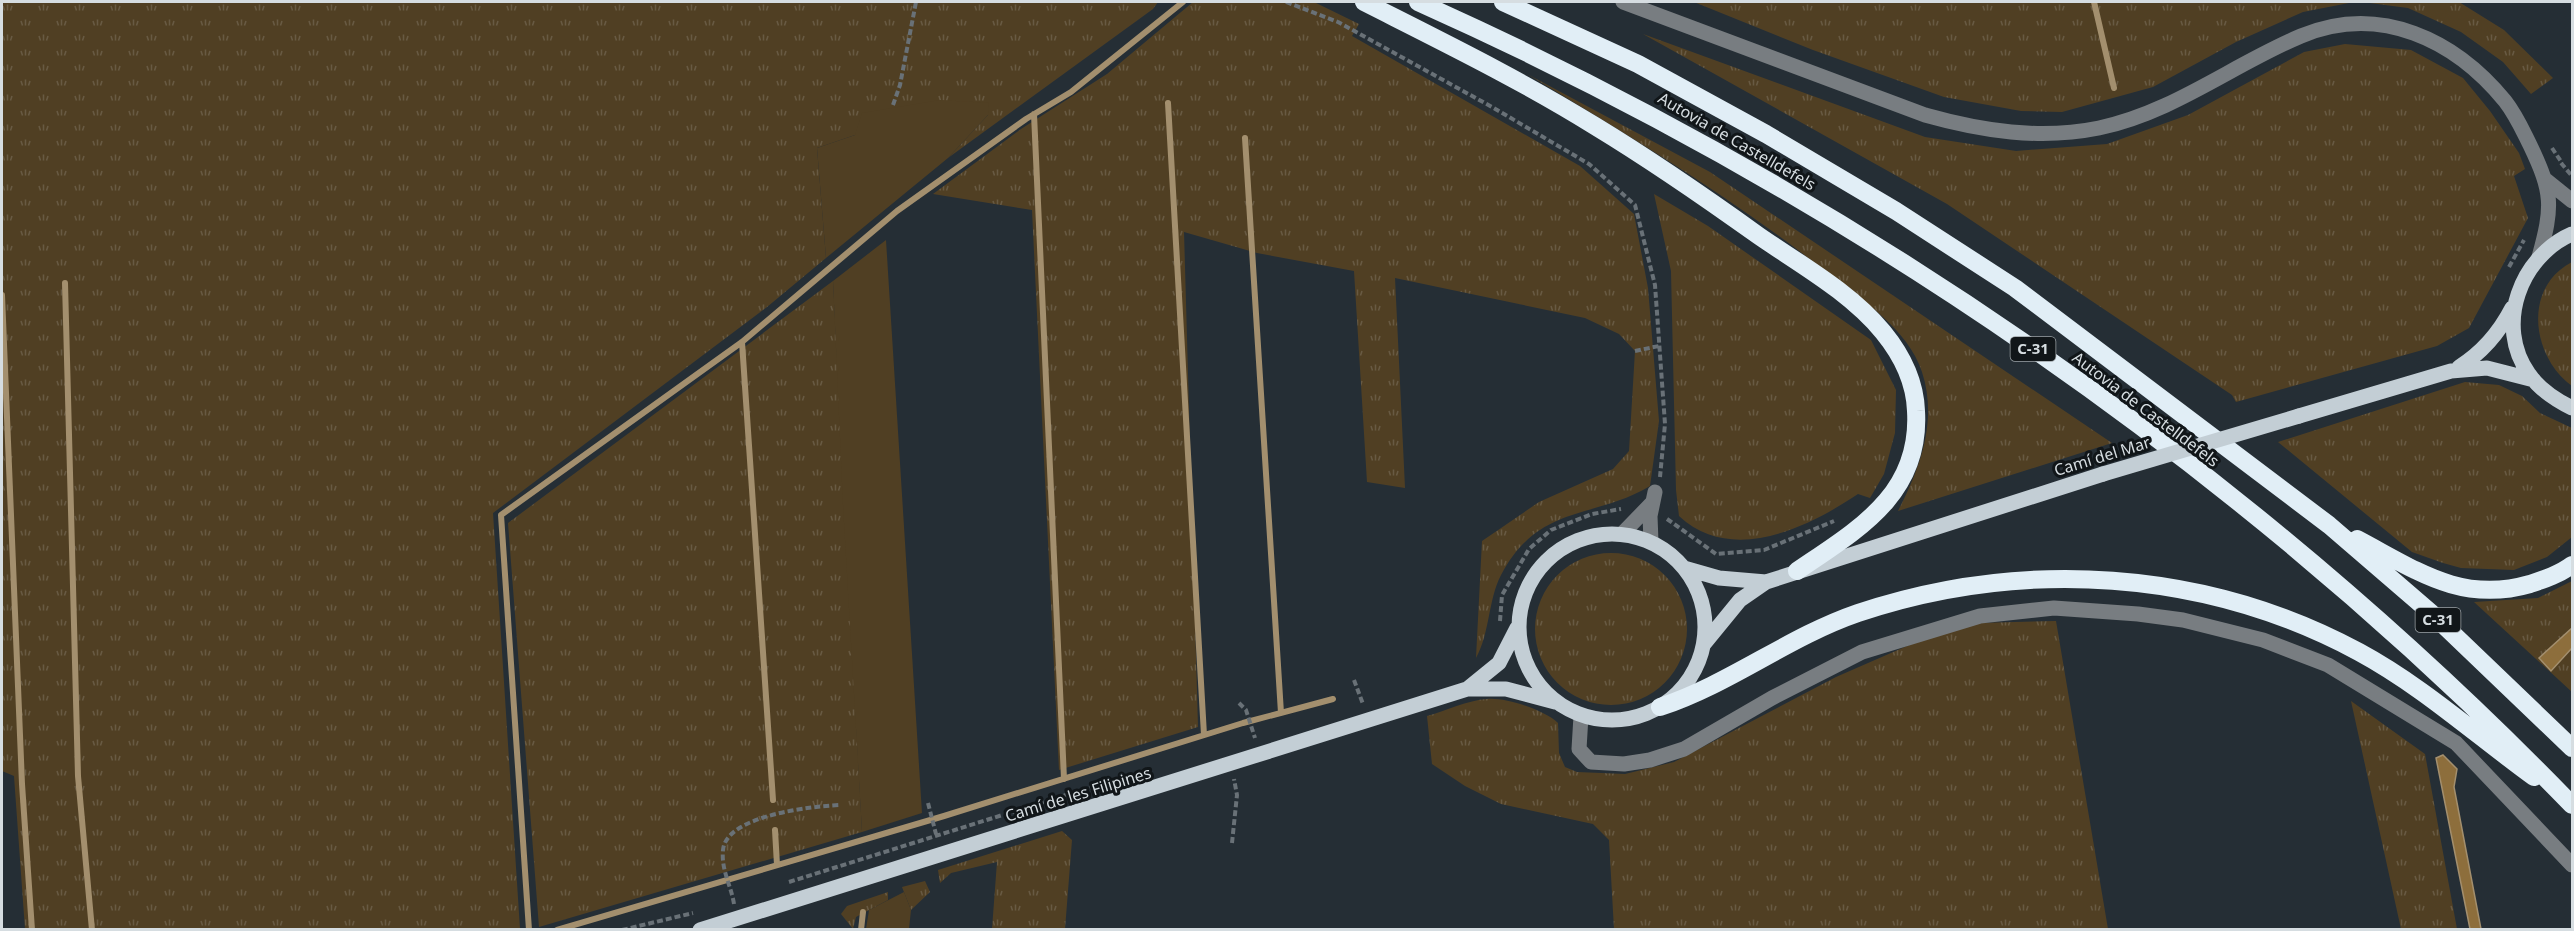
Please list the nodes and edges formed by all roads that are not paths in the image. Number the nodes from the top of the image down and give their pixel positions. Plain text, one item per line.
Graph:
1 (1364, 2) edge
2 (1418, 2) edge
3 (1503, 2) edge
4 (1623, 2) edge
5 (2546, 180) junction
6 (2572, 201) edge
7 (2572, 234) edge
8 (2539, 257) junction
9 (2515, 303) junction
10 (2451, 371) junction
11 (2534, 380) junction
12 (2572, 408) edge
13 (2329, 525) junction
14 (1622, 534) junction
15 (1651, 543) junction
16 (2572, 565) edge
17 (1684, 568) junction
18 (1797, 571) junction
19 (1767, 582) junction
20 (1517, 628) junction
21 (1704, 644) junction
22 (1467, 689) junction
23 (1555, 702) junction
24 (1660, 707) junction
25 (1581, 716) junction
26 (2572, 748) edge
27 (2572, 805) edge
28 (2572, 865) edge
29 (700, 930) edge

1 - 18 highway
2 - 27 highway, Autovia de Castelldefels / C-31
3 - 13 highway, Autovia de Castelldefels / C-31
4 - 5 street
5 - 6 street
5 - 8 street
7 - 8 main road
8 - 9 main road
9 - 10 main road, Camí del Mar
9 - 11 main road
10 - 11 main road, Camí del Mar
10 - 18 main road, Camí del Mar, bridge
11 - 12 main road
13 - 16 highway
13 - 26 highway, Autovia de Castelldefels / C-31
14 - 15 main road
14 - 15 street
14 - 20 main road
15 - 17 main road
17 - 19 main road, Camí del Mar
17 - 21 main road
18 - 19 main road, Camí del Mar
19 - 21 main road, Camí del Mar
20 - 22 main road
20 - 23 main road
21 - 24 main road
22 - 23 main road
22 - 29 main road, Camí de les Filipines
23 - 25 main road
24 - 25 main road
24 - 27 highway
25 - 28 street

